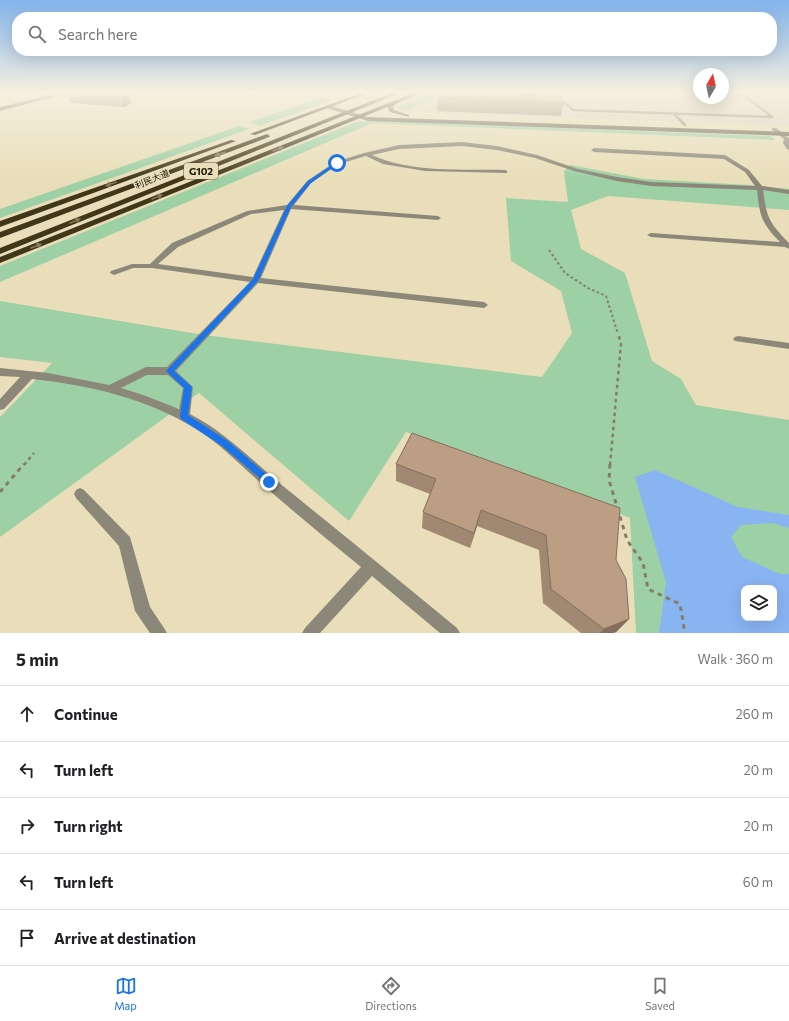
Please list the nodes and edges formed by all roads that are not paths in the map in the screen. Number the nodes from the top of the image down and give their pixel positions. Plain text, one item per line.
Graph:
1 (290, 121) edge
2 (302, 121) edge
3 (319, 121) edge
4 (339, 121) edge
5 (410, 121) edge
6 (549, 121) edge
7 (681, 121) edge
8 (685, 125) junction
9 (774, 129) junction
10 (789, 129) edge
11 (780, 134) junction
12 (789, 134) edge
13 (789, 148) edge
14 (594, 150) dead end
15 (366, 154) junction
16 (505, 172) dead end
17 (760, 188) junction
18 (789, 192) edge
19 (289, 207) junction
20 (438, 218) dead end
21 (0, 224) edge
22 (0, 235) edge
23 (651, 236) dead end
24 (788, 246) edge
25 (0, 251) edge
26 (0, 260) edge
27 (152, 266) junction
28 (114, 273) dead end
29 (256, 280) junction
30 (484, 305) dead end
31 (738, 339) dead end
32 (789, 346) edge
33 (170, 371) junction
34 (0, 372) edge
35 (30, 374) junction
36 (109, 388) junction
37 (0, 406) edge
38 (184, 416) junction
39 (80, 494) dead end
40 (371, 567) junction
41 (159, 633) edge
42 (310, 633) edge
43 (452, 633) edge

1 -> 21 highway
2 -> 22 highway, 利民大道 / G102
25 -> 3 highway, 利民大道 / G102
26 -> 4 highway
5 - 11 main road
6 - 8 main road
7 - 8 lane
8 - 9 main road
9 - 10 main road
9 - 11 street
11 - 12 main road
11 - 13 street
14 - 17 street
15 - 16 street
15 - 17 street
15 - 19 street
17 - 18 street
17 - 24 street
19 - 20 street
19 - 27 street
19 - 29 street
23 - 24 street
27 - 28 street
27 - 29 street
29 - 30 street
29 - 33 street
31 - 32 street
33 - 36 street
33 - 38 street
34 - 35 street
35 - 36 street
35 - 37 street
36 - 38 street
38 - 40 street
39 - 41 street
40 - 42 street
40 - 43 street

